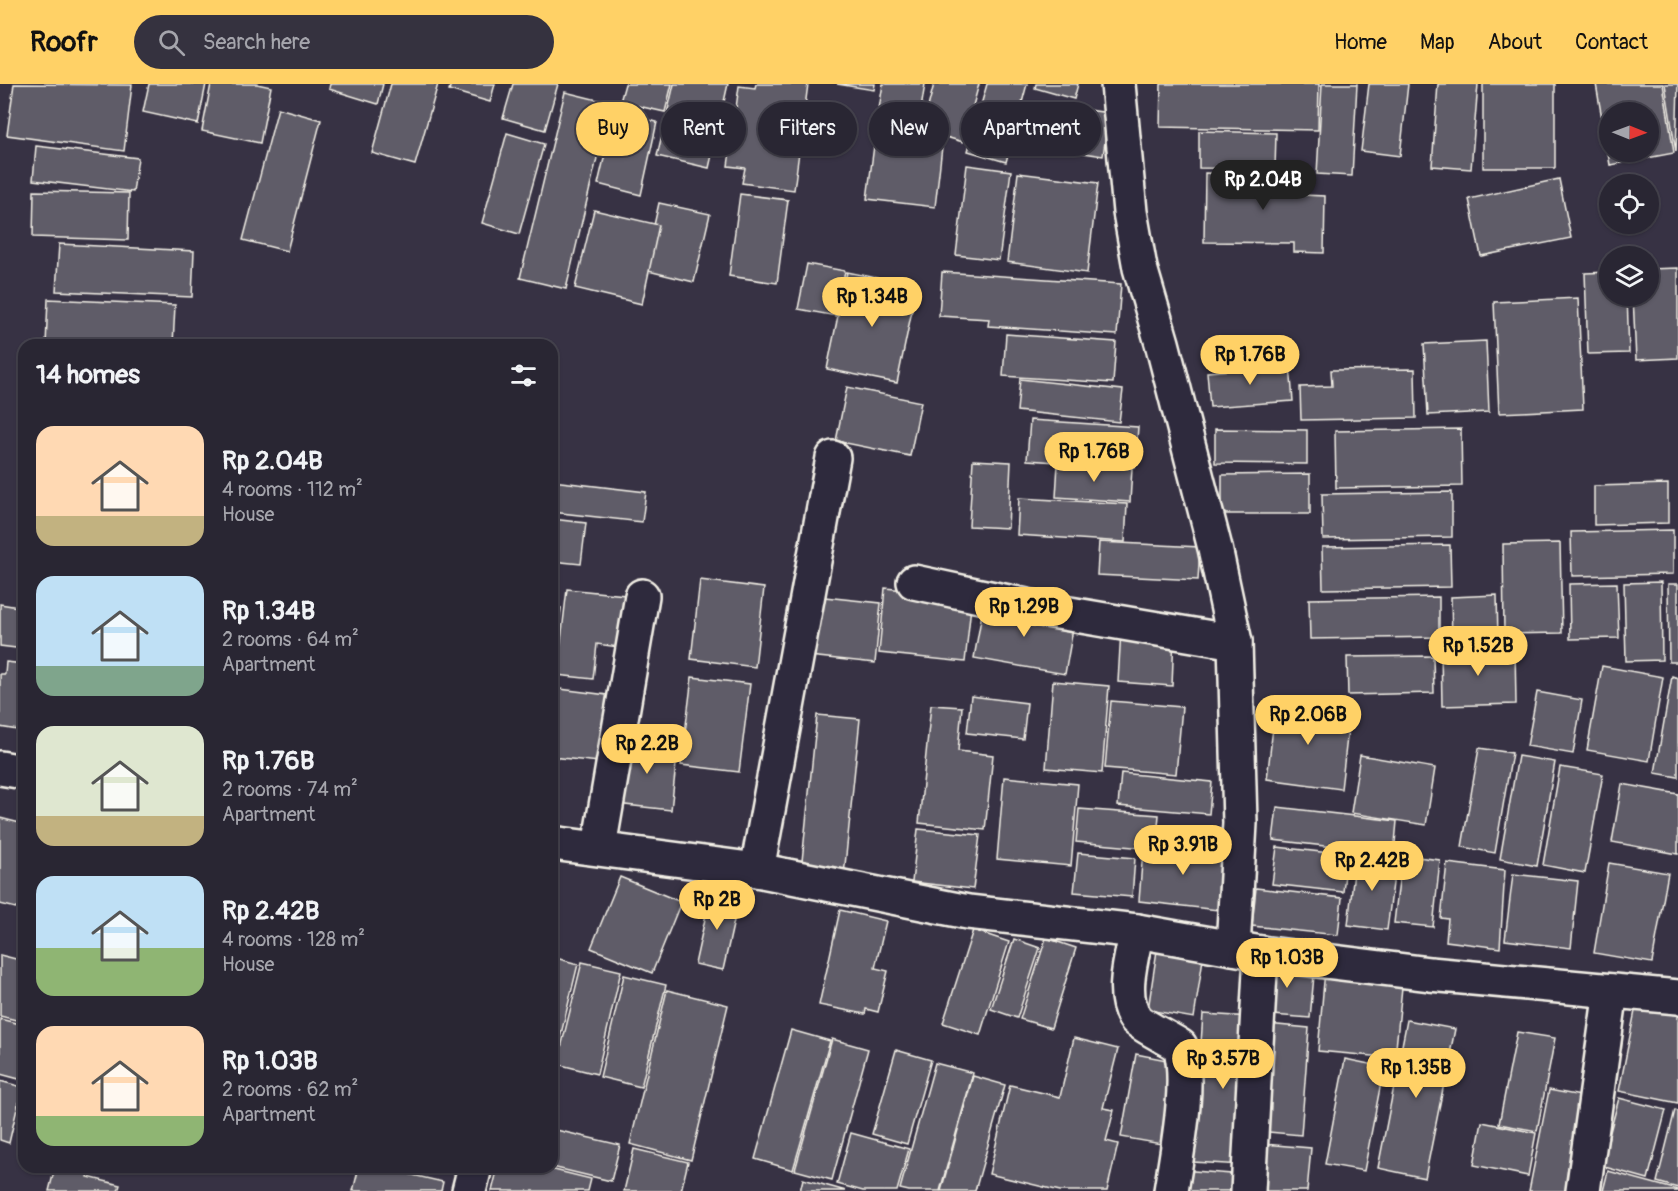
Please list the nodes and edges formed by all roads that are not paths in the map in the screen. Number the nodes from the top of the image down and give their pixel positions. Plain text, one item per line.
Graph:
1 (1118, 84) edge
2 (833, 458) dead end
3 (914, 582) dead end
4 (642, 596) dead end
5 (1235, 642) junction
6 (0, 768) edge
7 (18, 771) edge
8 (599, 847) junction
9 (558, 850) edge
10 (757, 870) junction
11 (1137, 931) junction
12 (1247, 950) junction
13 (1611, 991) junction
14 (1678, 997) edge
15 (474, 1173) edge
16 (469, 1191) edge
17 (1171, 1191) edge
18 (1248, 1191) edge
19 (1583, 1191) edge

1 - 5 street
2 - 10 street
3 - 5 street
4 - 8 street
5 - 12 street
6 - 7 street
8 - 9 street
8 - 10 street
10 - 11 street
11 - 12 street
11 - 17 street
12 - 13 street
12 - 18 street
13 - 14 street
13 - 19 street
15 - 16 street

